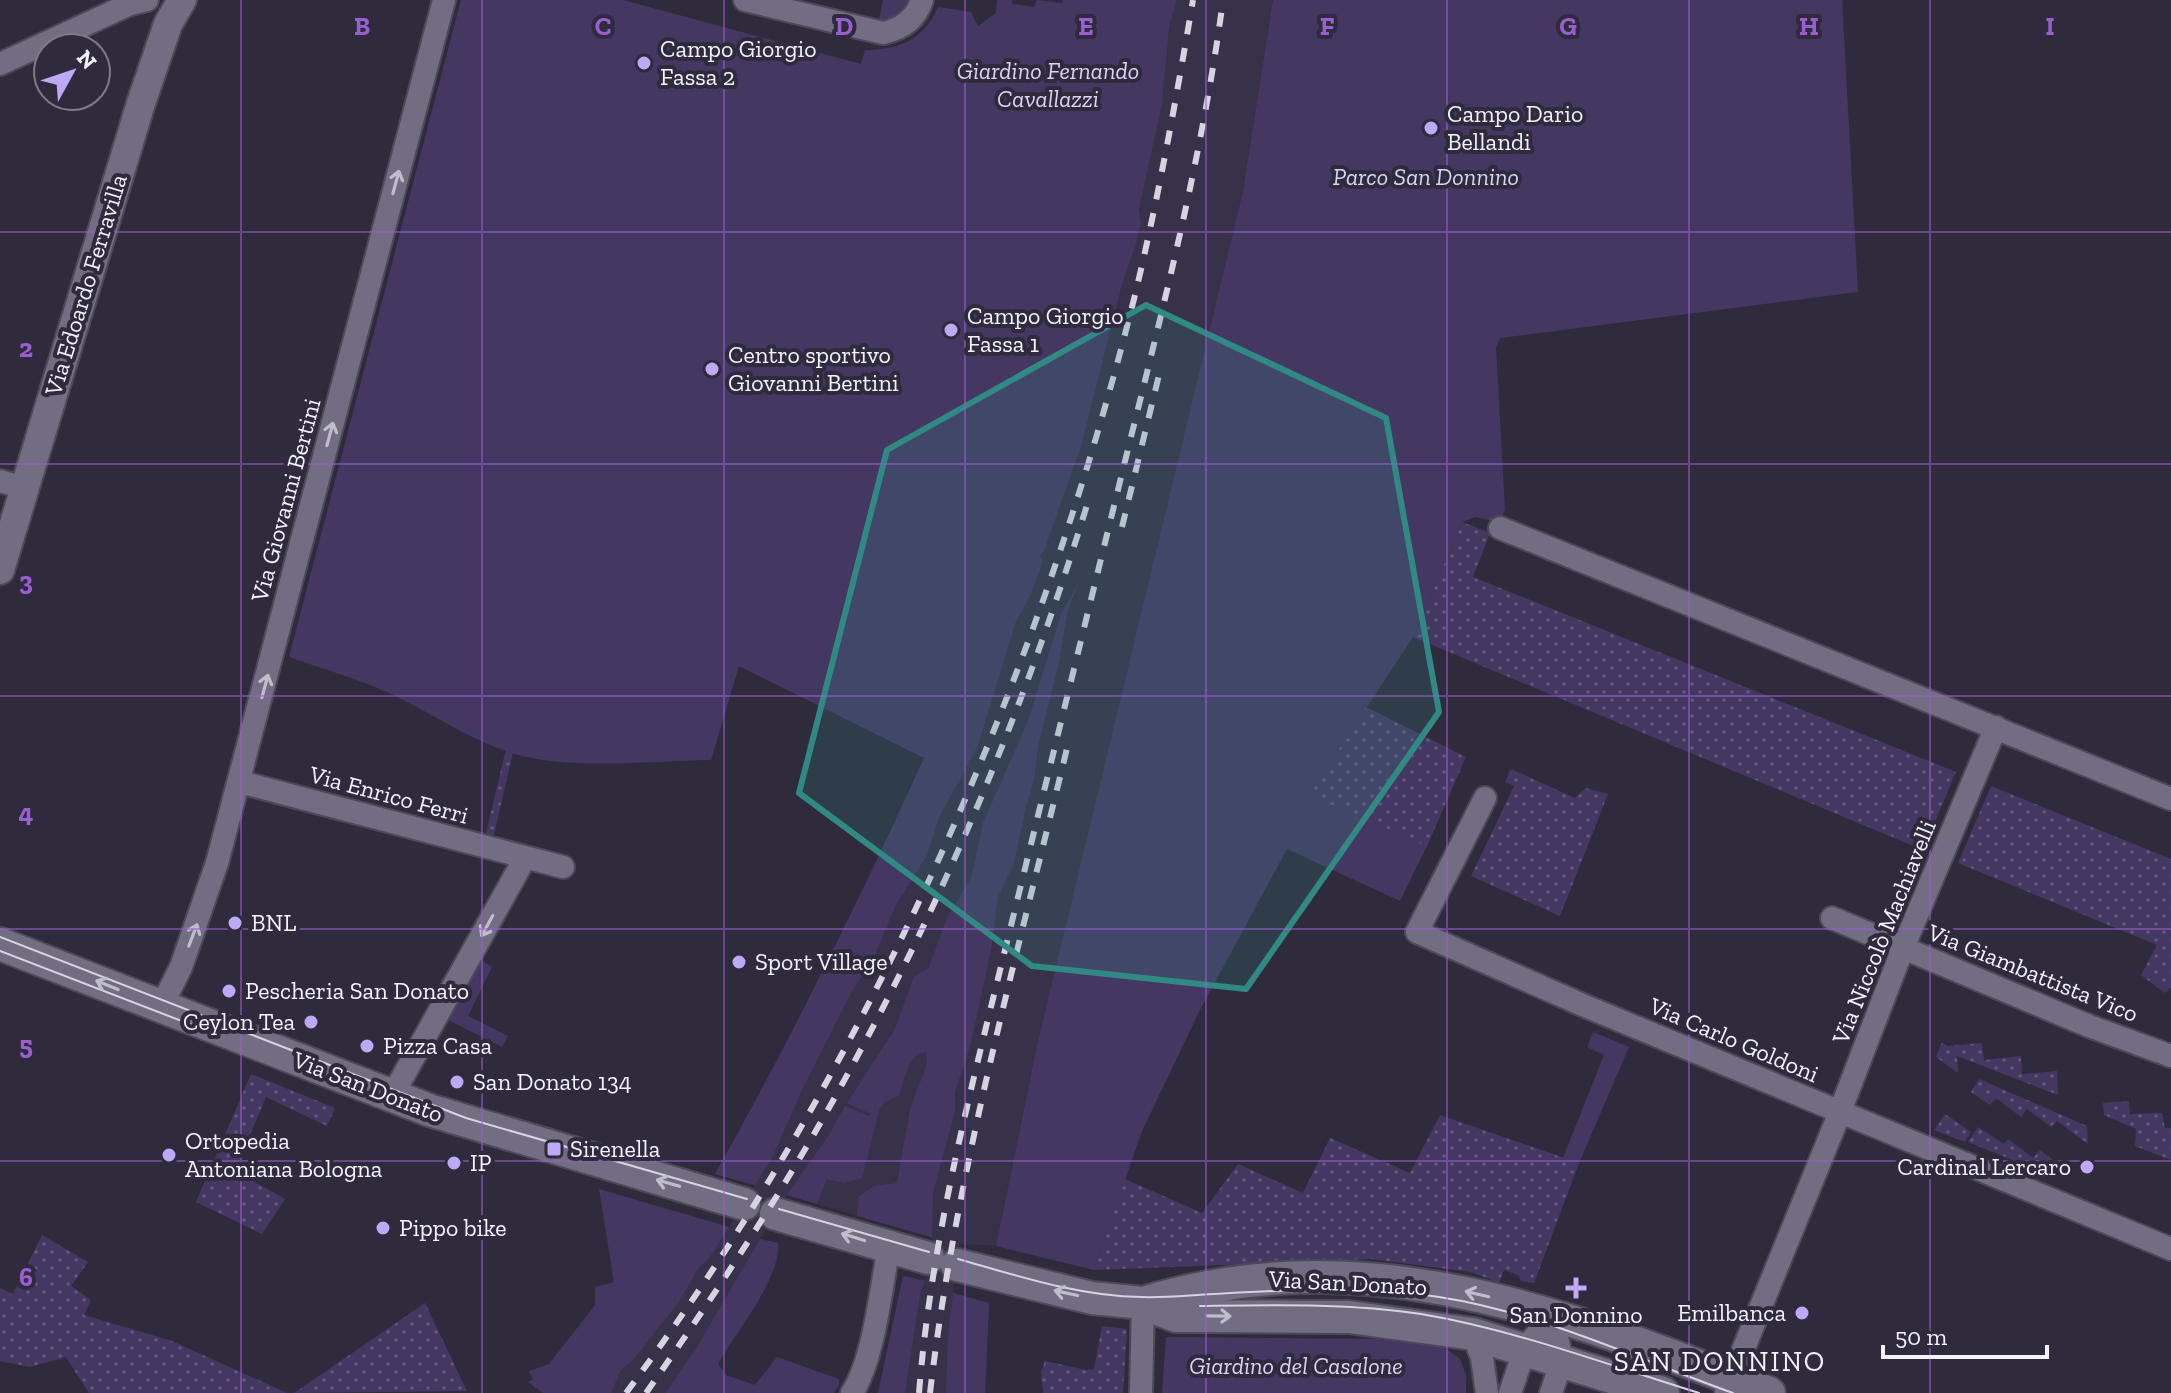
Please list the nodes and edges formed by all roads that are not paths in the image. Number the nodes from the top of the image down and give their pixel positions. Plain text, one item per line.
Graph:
1 (147, 0) edge
2 (444, 0) edge
3 (745, 0) edge
4 (922, 0) edge
5 (174, 1) edge
6 (0, 64) edge
7 (12, 485) edge
8 (1500, 528) dead end
9 (0, 570) edge
10 (1996, 727) junction
11 (240, 782) junction
12 (1485, 798) dead end
13 (2171, 799) edge
14 (525, 858) junction
15 (563, 867) dead end
16 (1832, 918) dead end
17 (0, 944) edge
18 (1903, 948) junction
19 (161, 1007) junction
20 (2171, 1056) edge
21 (392, 1096) junction
22 (1839, 1112) junction
23 (744, 1204) dead end
24 (776, 1214) dead end
25 (889, 1247) junction
26 (2171, 1249) edge
27 (1143, 1303) junction
28 (1552, 1315) junction
29 (1473, 1334) junction
30 (1525, 1349) junction
31 (1558, 1384) edge
32 (1729, 1386) edge
33 (852, 1393) edge
34 (1141, 1393) edge
35 (1487, 1393) edge
36 (1510, 1393) edge
37 (1663, 1393) edge
38 (1769, 1393) edge

1 - 6 street
11 -> 2 street, Via Giovanni Bertini
3 - 4 street
5 - 7 street, Via Edoardo Ferravilla
7 - 9 street, Via Edoardo Ferravilla
8 - 10 street
10 - 13 street
10 - 18 street, Via Niccolò Machiavelli
11 - 14 street, Via Enrico Ferri
19 -> 11 street, Via Giovanni Bertini
12 - 22 street, Via Carlo Goldoni
14 - 15 street, Via Enrico Ferri
14 -> 21 street
16 - 18 street, Via Giambattista Vico
19 -> 17 main road, Via San Donato
18 - 20 street, Via Giambattista Vico
18 - 22 street, Via Niccolò Machiavelli
19 - 21 main road, Via San Donato
23 -> 21 main road, Via San Donato
22 - 26 street, Via Carlo Goldoni
22 - 32 street, Via Niccolò Machiavelli
25 -> 24 main road, Via San Donato
27 -> 25 main road, Via San Donato
25 - 33 street
28 -> 27 main road, Via San Donato
27 -> 29 main road, Via San Donato
27 - 34 street
28 - 30 street
28 - 31 street
28 - 32 main road, Via San Donato
29 - 30 main road, Via San Donato
29 - 35 street
30 - 31 main road, Via San Donato
30 - 36 street
31 - 37 main road, Via San Donato
32 - 38 main road, Via San Donato

